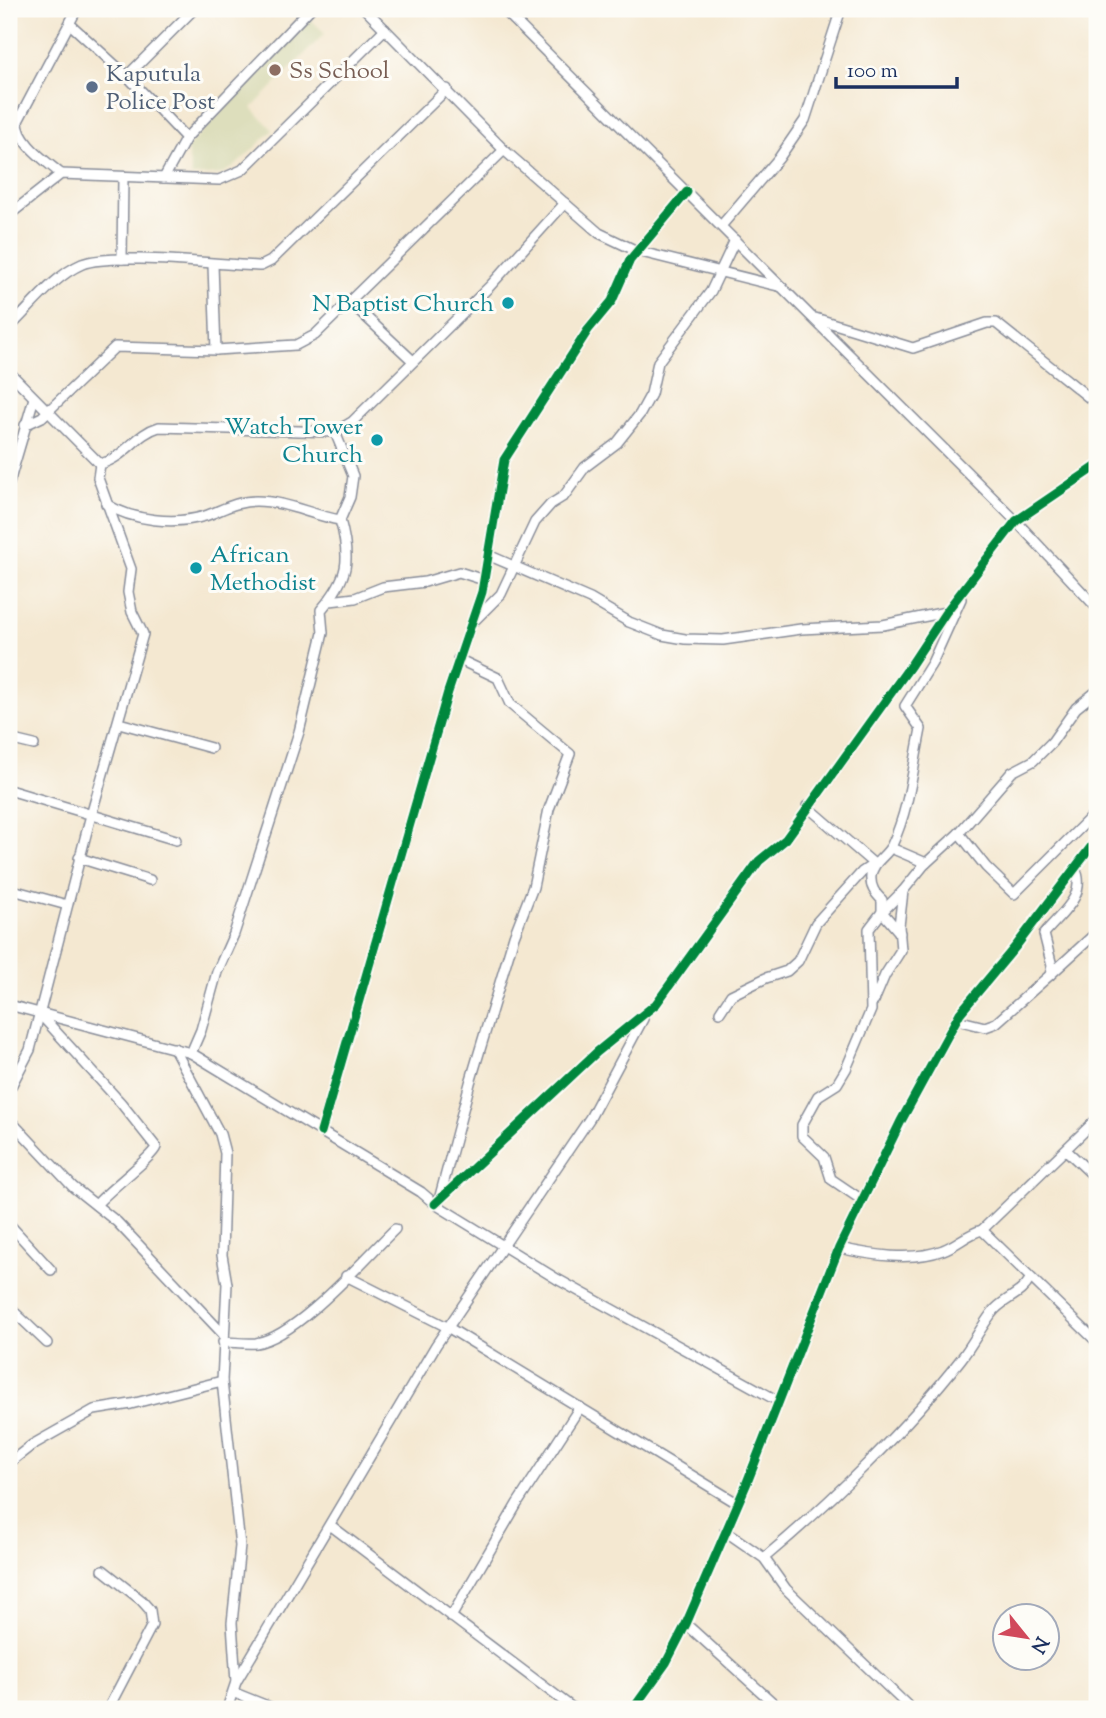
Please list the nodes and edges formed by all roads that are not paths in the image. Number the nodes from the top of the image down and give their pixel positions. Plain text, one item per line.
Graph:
1 (77, 9) edge
2 (194, 9) edge
3 (310, 9) edge
4 (365, 9) edge
5 (503, 9) edge
6 (841, 9) edge
7 (70, 24) junction
8 (385, 29) junction
9 (127, 76) junction
10 (447, 89) junction
11 (186, 138) junction
12 (504, 150) junction
13 (61, 174) junction
14 (123, 178) junction
15 (164, 178) junction
16 (687, 192) junction
17 (565, 203) junction
18 (9, 215) edge
19 (721, 226) junction
20 (735, 240) junction
21 (637, 251) junction
22 (122, 259) junction
23 (213, 265) junction
24 (720, 270) junction
25 (783, 288) junction
26 (349, 301) junction
27 (813, 318) junction
28 (9, 328) edge
29 (216, 350) junction
30 (414, 361) junction
31 (9, 372) edge
32 (34, 398) junction
33 (1097, 404) edge
34 (47, 412) junction
35 (25, 425) junction
36 (335, 432) junction
37 (100, 464) junction
38 (1097, 468) edge
39 (9, 483) edge
40 (106, 504) junction
41 (340, 520) junction
42 (1016, 521) junction
43 (488, 555) junction
44 (516, 565) junction
45 (484, 580) junction
46 (965, 590) junction
47 (330, 601) junction
48 (1097, 608) edge
49 (946, 612) junction
50 (472, 623) junction
51 (458, 659) junction
52 (1097, 691) edge
53 (119, 723) junction
54 (9, 739) edge
55 (34, 745) dead end
56 (211, 748) dead end
57 (9, 790) edge
58 (807, 806) junction
59 (1097, 811) edge
60 (92, 813) junction
61 (959, 833) junction
62 (176, 839) dead end
63 (1097, 839) edge
64 (891, 848) junction
65 (79, 858) junction
66 (926, 863) junction
67 (874, 864) junction
68 (1075, 868) junction
69 (150, 880) dead end
70 (9, 889) edge
71 (903, 891) junction
72 (67, 905) junction
73 (882, 912) junction
74 (1097, 932) edge
75 (900, 933) junction
76 (1050, 975) junction
77 (9, 1005) edge
78 (871, 1010) junction
79 (38, 1011) junction
80 (720, 1012) dead end
81 (645, 1015) junction
82 (957, 1020) junction
83 (174, 1048) junction
84 (191, 1053) junction
85 (9, 1090) edge
86 (9, 1119) edge
87 (1097, 1119) edge
88 (321, 1132) junction
89 (1066, 1150) junction
90 (1097, 1179) edge
91 (437, 1200) junction
92 (862, 1200) junction
93 (96, 1205) junction
94 (9, 1224) edge
95 (395, 1229) dead end
96 (982, 1230) junction
97 (503, 1245) junction
98 (839, 1248) junction
99 (51, 1270) dead end
100 (346, 1276) junction
101 (1030, 1279) junction
102 (9, 1307) edge
103 (449, 1328) junction
104 (223, 1338) junction
105 (1097, 1342) edge
106 (47, 1343) dead end
107 (222, 1381) junction
108 (778, 1401) junction
109 (580, 1407) junction
110 (9, 1463) edge
111 (737, 1503) junction
112 (330, 1525) junction
113 (725, 1531) junction
114 (764, 1559) junction
115 (103, 1570) dead end
116 (451, 1617) junction
117 (686, 1624) junction
118 (235, 1688) junction
119 (108, 1709) edge
120 (227, 1709) edge
121 (275, 1709) edge
122 (574, 1709) edge
123 (633, 1709) edge
124 (780, 1709) edge
125 (911, 1709) edge

1 - 7 street
2 - 9 street
3 - 11 street
4 - 8 street
5 - 16 street
6 - 19 street
7 - 9 street
7 - 13 street
8 - 10 street
8 - 15 street
9 - 11 street
10 - 12 street
10 - 23 street
11 - 15 street
12 - 17 street
12 - 26 street
13 - 14 street
13 - 18 street
14 - 15 street
14 - 22 street
16 - 19 street
16 - 21 street
17 - 21 street
17 - 30 street
19 - 20 street
20 - 24 street
20 - 25 street
21 - 24 street
21 - 43 street
22 - 23 street
22 - 28 street
23 - 29 street
24 - 25 street
24 - 44 street
25 - 27 street
26 - 29 street
26 - 30 street
27 - 33 street
27 - 42 street
29 - 34 street
30 - 36 street
31 - 32 street
32 - 34 street
32 - 35 street
34 - 35 street
34 - 37 street
35 - 39 street
36 - 37 street
36 - 41 street
37 - 40 street
38 - 42 street
40 - 41 street
40 - 53 street
41 - 47 street
42 - 46 street
42 - 48 street
43 - 44 street
43 - 45 street
44 - 49 street
44 - 50 street
45 - 47 street
45 - 50 street
46 - 49 street
46 - 64 street
47 - 84 street
49 - 58 street
50 - 51 street
51 - 88 street
51 - 91 street
52 - 61 street
53 - 56 street
53 - 60 street
54 - 55 street
57 - 60 street
58 - 67 street
58 - 81 street
59 - 61 street
60 - 62 street
60 - 65 street
61 - 66 street
63 - 68 street
64 - 66 street
64 - 67 street
65 - 69 street
65 - 72 street
66 - 71 street
67 - 73 street
67 - 80 street
68 - 76 street
68 - 82 street
70 - 72 street
71 - 73 street
71 - 75 street
72 - 79 street
73 - 75 street
73 - 78 street
74 - 76 street
75 - 78 street
76 - 82 street
77 - 79 street
78 - 92 street
79 - 83 street
79 - 85 street
79 - 93 street
81 - 91 street
81 - 97 street
82 - 92 street
83 - 84 street
83 - 104 street
84 - 88 street
86 - 93 street
87 - 89 street
88 - 91 street
89 - 90 street
89 - 96 street
91 - 97 street
92 - 98 street
93 - 104 street
94 - 99 street
95 - 100 street
96 - 98 street
96 - 101 street
97 - 103 street
97 - 108 street
98 - 108 street
100 - 103 street
100 - 104 street
101 - 105 street
101 - 114 street
102 - 106 street
103 - 109 street
103 - 112 street
104 - 107 street
107 - 110 street
107 - 118 street
108 - 111 street
109 - 111 street
109 - 116 street
111 - 113 street
112 - 116 street
112 - 118 street
113 - 114 street
113 - 117 street
114 - 125 street
115 - 119 street
116 - 122 street
117 - 123 street
117 - 124 street
118 - 120 street
118 - 121 street

